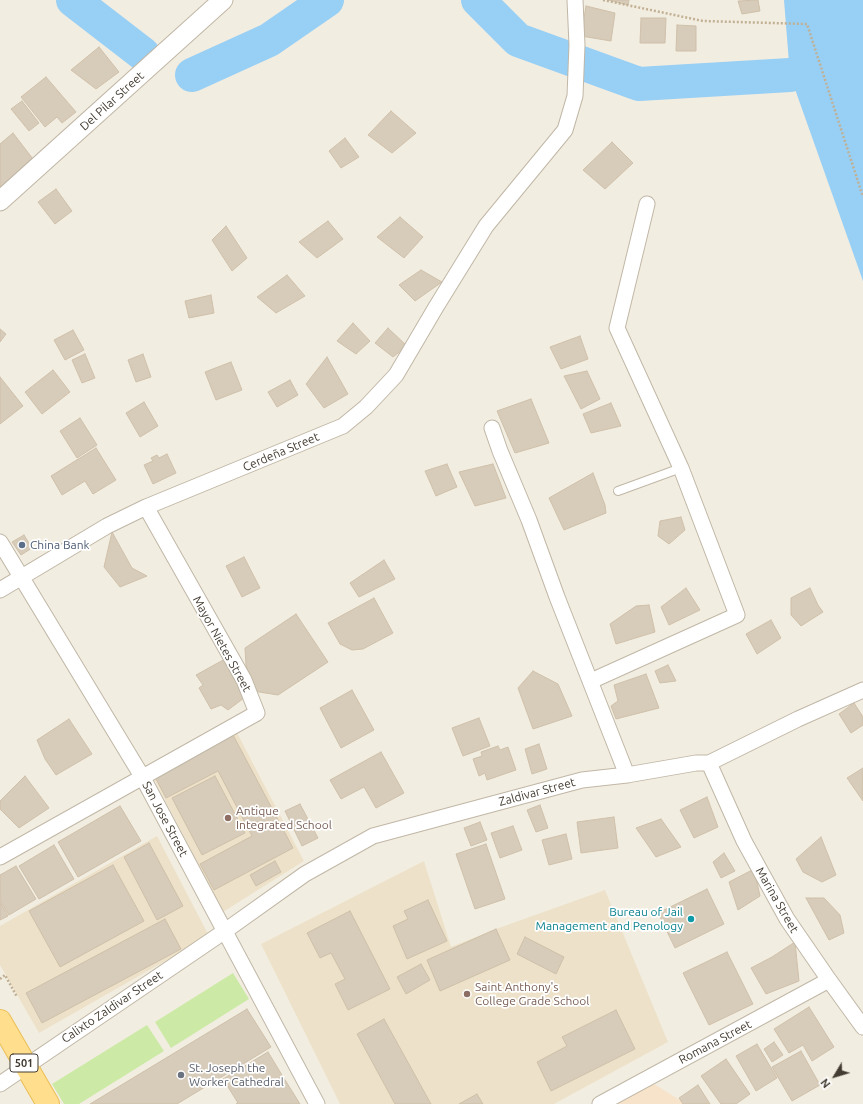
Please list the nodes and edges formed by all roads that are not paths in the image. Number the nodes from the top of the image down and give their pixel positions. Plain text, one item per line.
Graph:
1 (223, 0) edge
2 (575, 0) edge
3 (0, 201) edge
4 (648, 204) dead end
5 (492, 428) dead end
6 (682, 468) junction
7 (618, 491) dead end
8 (146, 507) junction
9 (0, 542) edge
10 (21, 577) junction
11 (0, 590) edge
12 (591, 681) junction
13 (863, 690) edge
14 (709, 763) junction
15 (627, 775) junction
16 (142, 778) junction
17 (0, 857) edge
18 (225, 931) junction
19 (829, 980) junction
20 (0, 1021) edge
21 (863, 1026) edge
22 (26, 1065) junction
23 (0, 1084) edge
24 (48, 1104) edge
25 (317, 1104) edge
26 (600, 1104) edge

1 - 3 street, Del Pilar Street
2 - 8 street, Cerdeña Street
4 - 6 street
5 - 12 street
6 - 7 lane
6 - 12 street
8 - 10 street, Cerdeña Street
8 - 16 street, Mayor Nietes Street
9 - 10 street, San Jose Street
10 - 11 street, Cerdeña Street
10 - 16 street, San Jose Street
12 - 15 street
13 - 14 street, Zaldivar Street
14 - 15 street, Zaldivar Street
14 - 19 street, Marina Street
15 - 18 street, Zaldivar Street
16 - 17 street, Mayor Nietes Street
16 - 18 street, San Jose Street
18 - 22 street, Calixto Zaldivar Street
18 - 25 street, San Jose Street
19 - 21 street, Marina Street
19 - 26 street, Romana Street
20 - 22 main road, 501
22 - 23 street, Calixto Zaldivar Street
22 - 24 main road, 501

